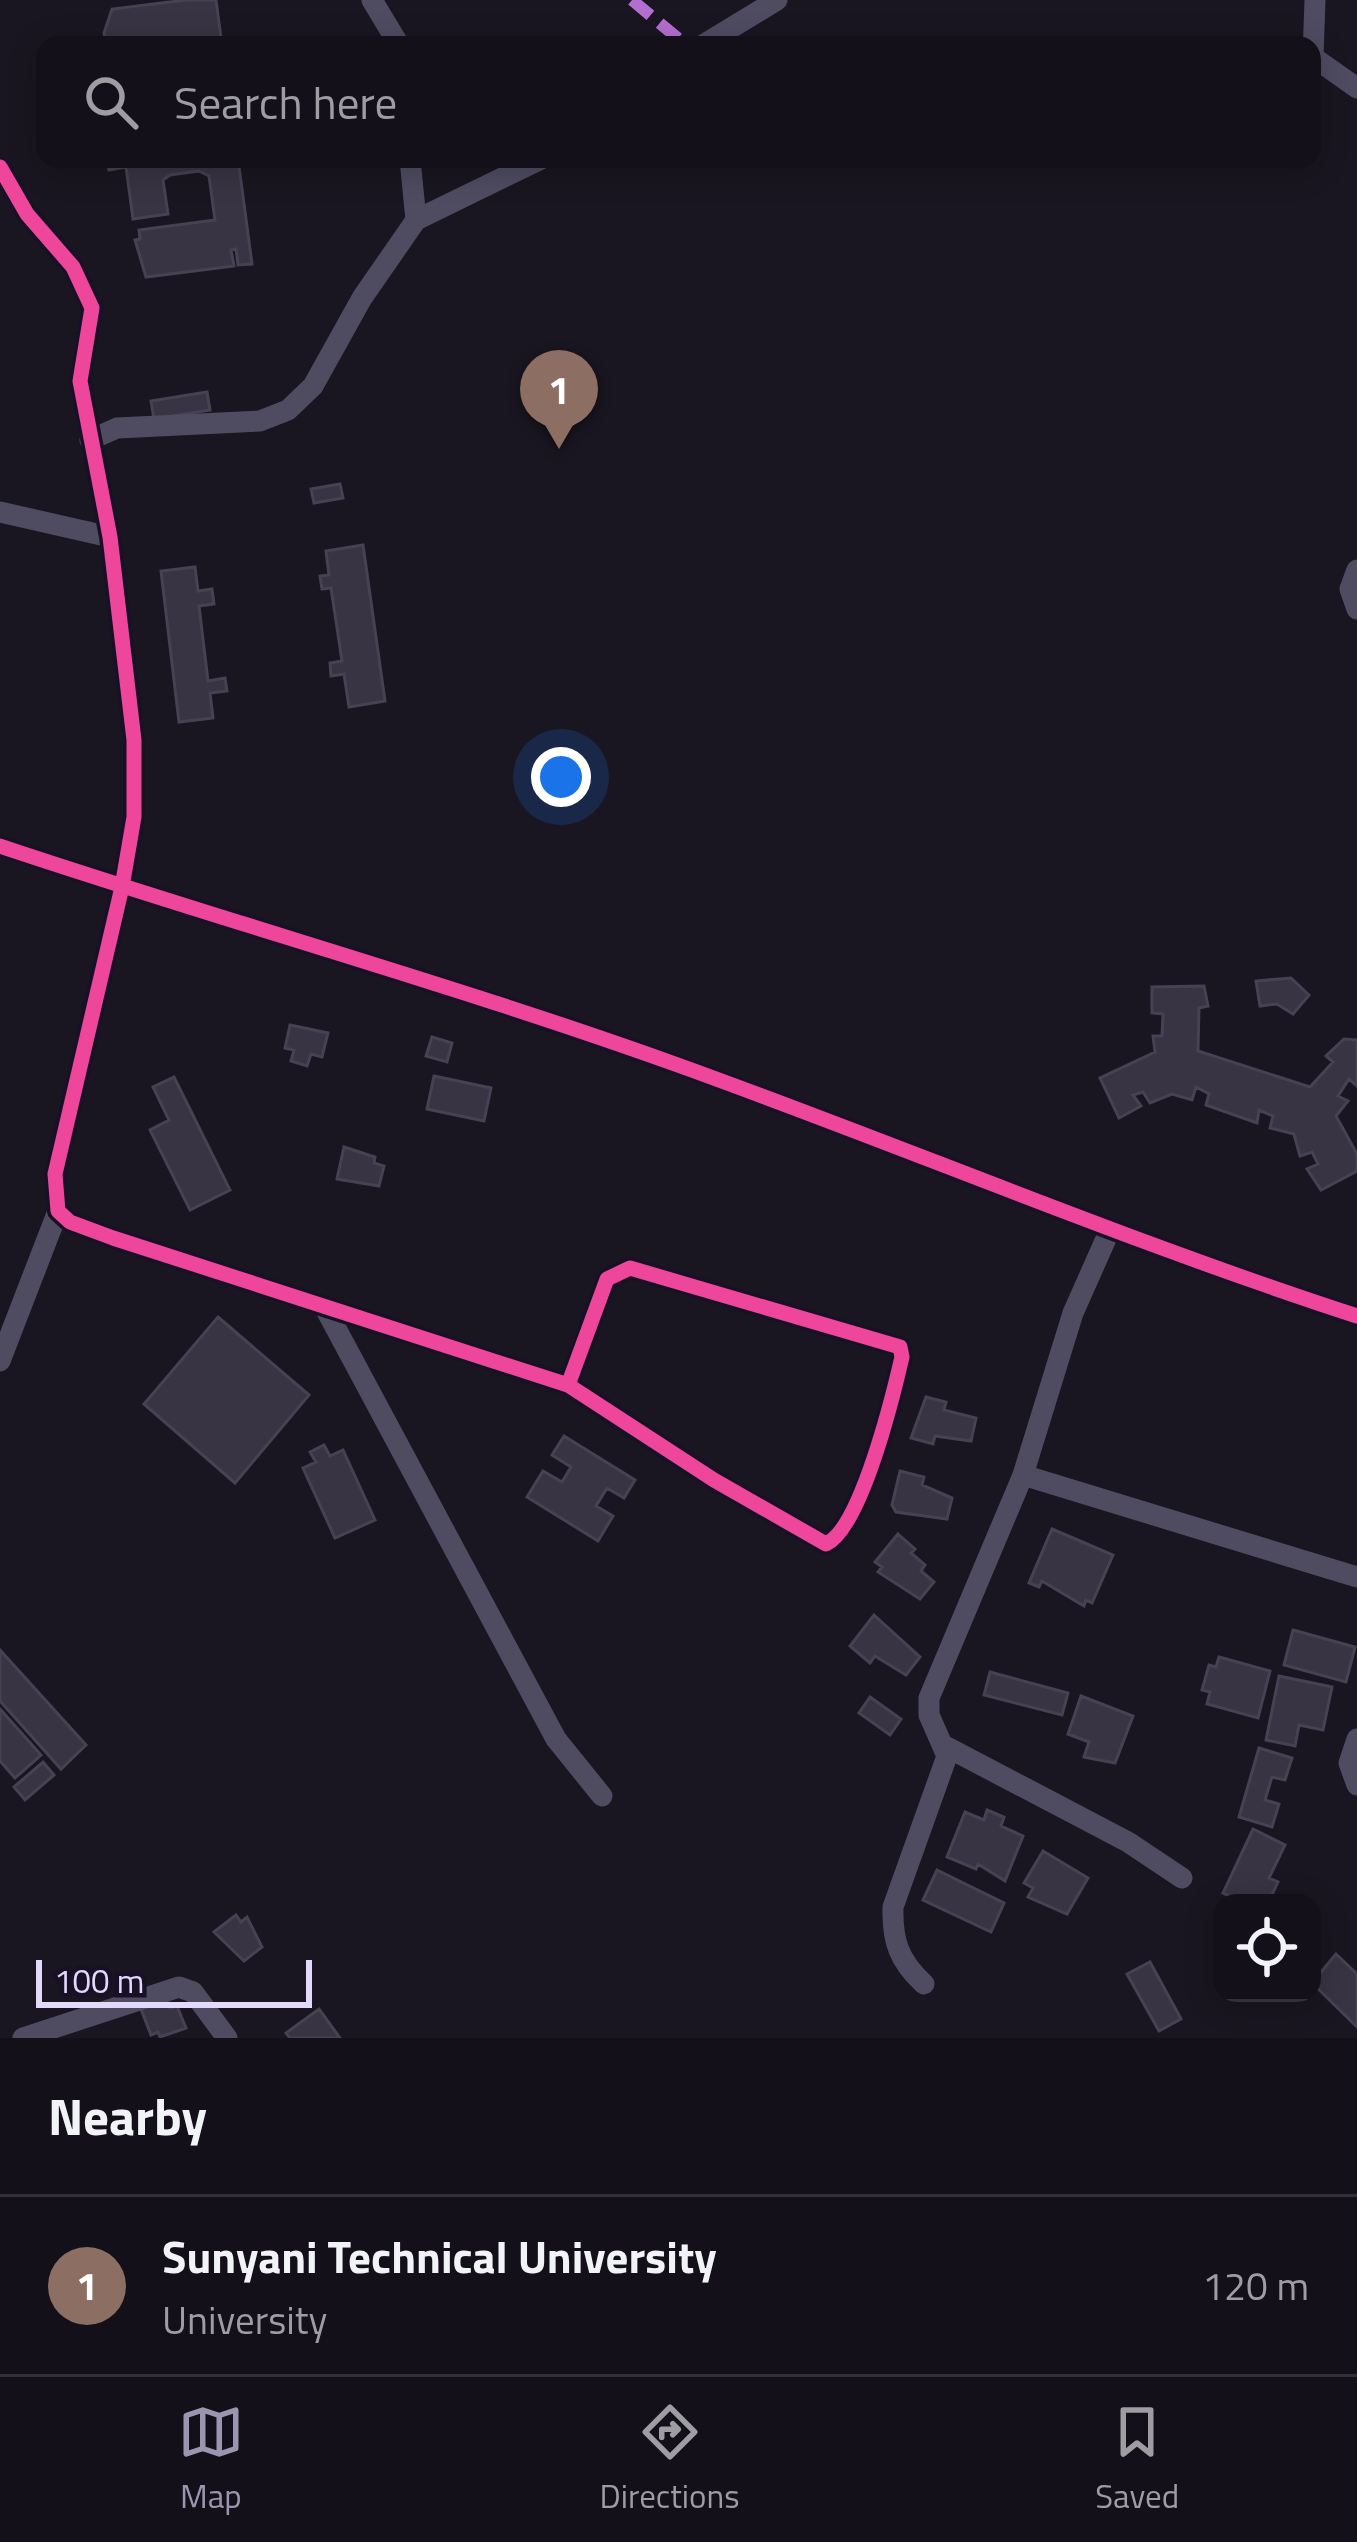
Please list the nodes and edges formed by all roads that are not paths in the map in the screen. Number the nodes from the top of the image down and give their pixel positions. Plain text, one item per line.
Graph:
1 (372, 0) edge
2 (777, 0) edge
3 (1316, 0) edge
4 (394, 36) edge
5 (718, 36) edge
6 (1314, 36) edge
7 (1321, 63) edge
8 (1357, 88) edge
9 (0, 167) edge
10 (411, 168) edge
11 (523, 168) edge
12 (416, 220) junction
13 (90, 440) junction
14 (0, 512) edge
15 (110, 537) junction
16 (1357, 570) edge
17 (1357, 609) edge
18 (0, 846) edge
19 (122, 887) junction
20 (58, 1210) junction
21 (1109, 1232) junction
22 (325, 1308) junction
23 (1357, 1316) edge
24 (0, 1360) edge
25 (568, 1384) junction
26 (1023, 1475) junction
27 (1357, 1577) edge
28 (1357, 1739) edge
29 (945, 1746) junction
30 (1357, 1785) edge
31 (602, 1796) dead end
32 (1182, 1878) dead end
33 (924, 1984) dead end
34 (23, 2038) edge
35 (227, 2038) edge

1 - 4 street
2 - 5 street
3 - 6 street
7 - 8 street
9 - 13 street
10 - 12 street
11 - 12 street
12 - 13 street
13 - 15 street
14 - 15 street
15 - 19 street
16 - 17 street
18 - 19 street
19 - 20 street
19 - 21 street
20 - 22 street
20 - 24 street
21 - 23 street
21 - 26 street
22 - 25 street
22 - 31 street
25 - 25 street
26 - 27 street
26 - 29 street
28 - 30 street
29 - 32 street
29 - 33 street
34 - 35 street

